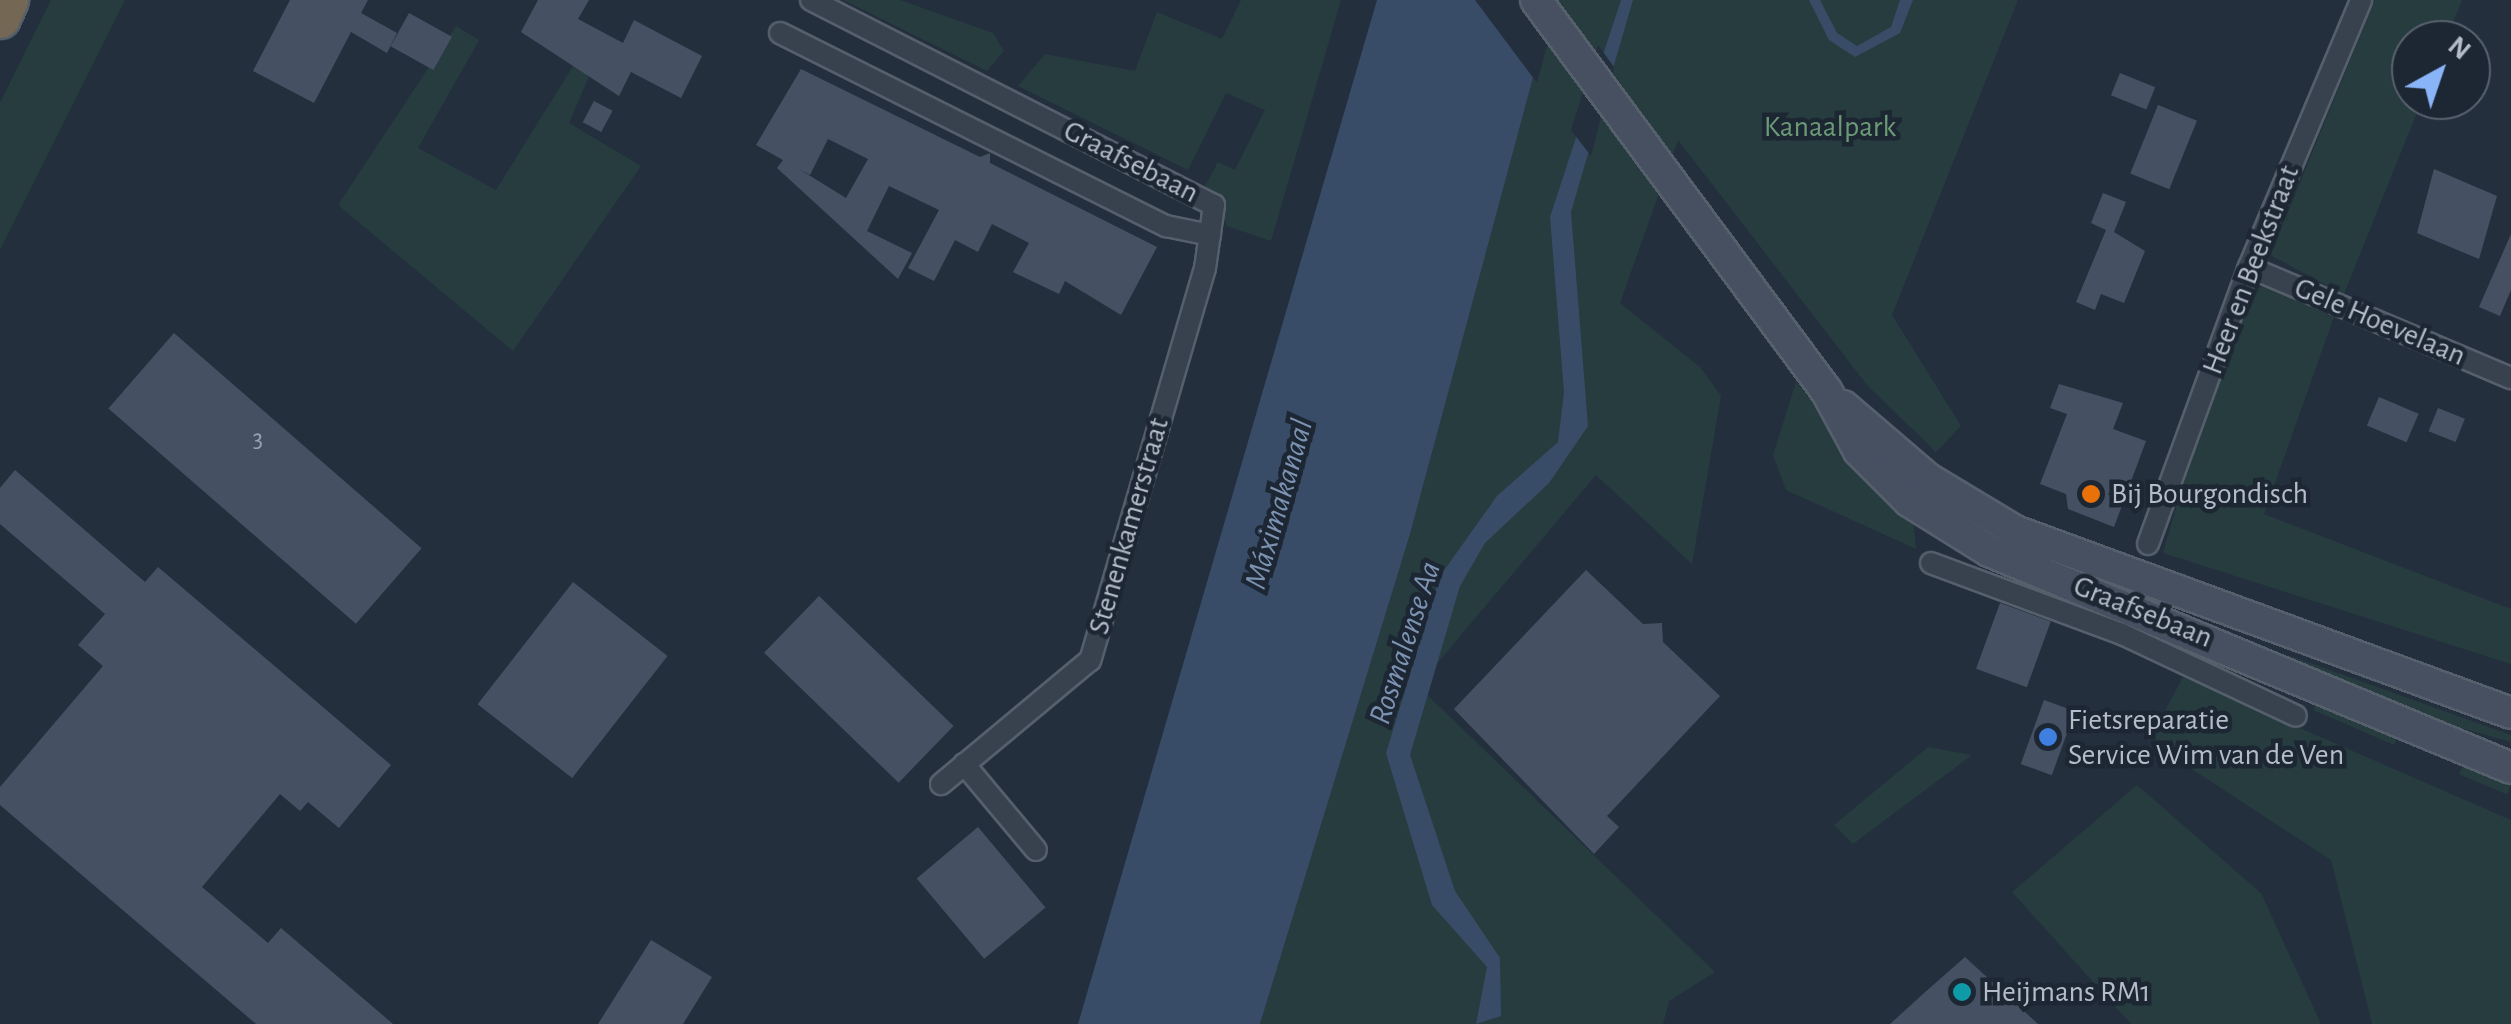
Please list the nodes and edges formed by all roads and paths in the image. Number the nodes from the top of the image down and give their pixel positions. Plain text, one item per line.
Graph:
1 (8, 0) edge
2 (811, 0) edge
3 (1536, 0) edge
4 (2361, 0) edge
5 (0, 18) edge
6 (780, 33) dead end
7 (1210, 235) junction
8 (2249, 266) junction
9 (2511, 378) edge
10 (1826, 390) junction
11 (2148, 544) dead end
12 (1931, 563) dead end
13 (2511, 713) edge
14 (2296, 716) dead end
15 (964, 764) junction
16 (2511, 768) edge
17 (941, 784) dead end
18 (1036, 850) dead end

1 - 5 highway
2 - 7 street, Graafsebaan
3 - 10 main road, Graafsebaan
4 - 8 street, Heer en Beekstraat
6 - 7 street, Graafsebaan
7 - 15 street, Stenenkamerstraat
8 - 9 street, Gele Hoevelaan
8 - 11 street, Heer en Beekstraat
10 - 13 main road, Graafsebaan
10 - 16 main road, Graafsebaan
12 - 14 street, Graafsebaan
15 - 17 street, Stenenkamerstraat
15 - 18 street

